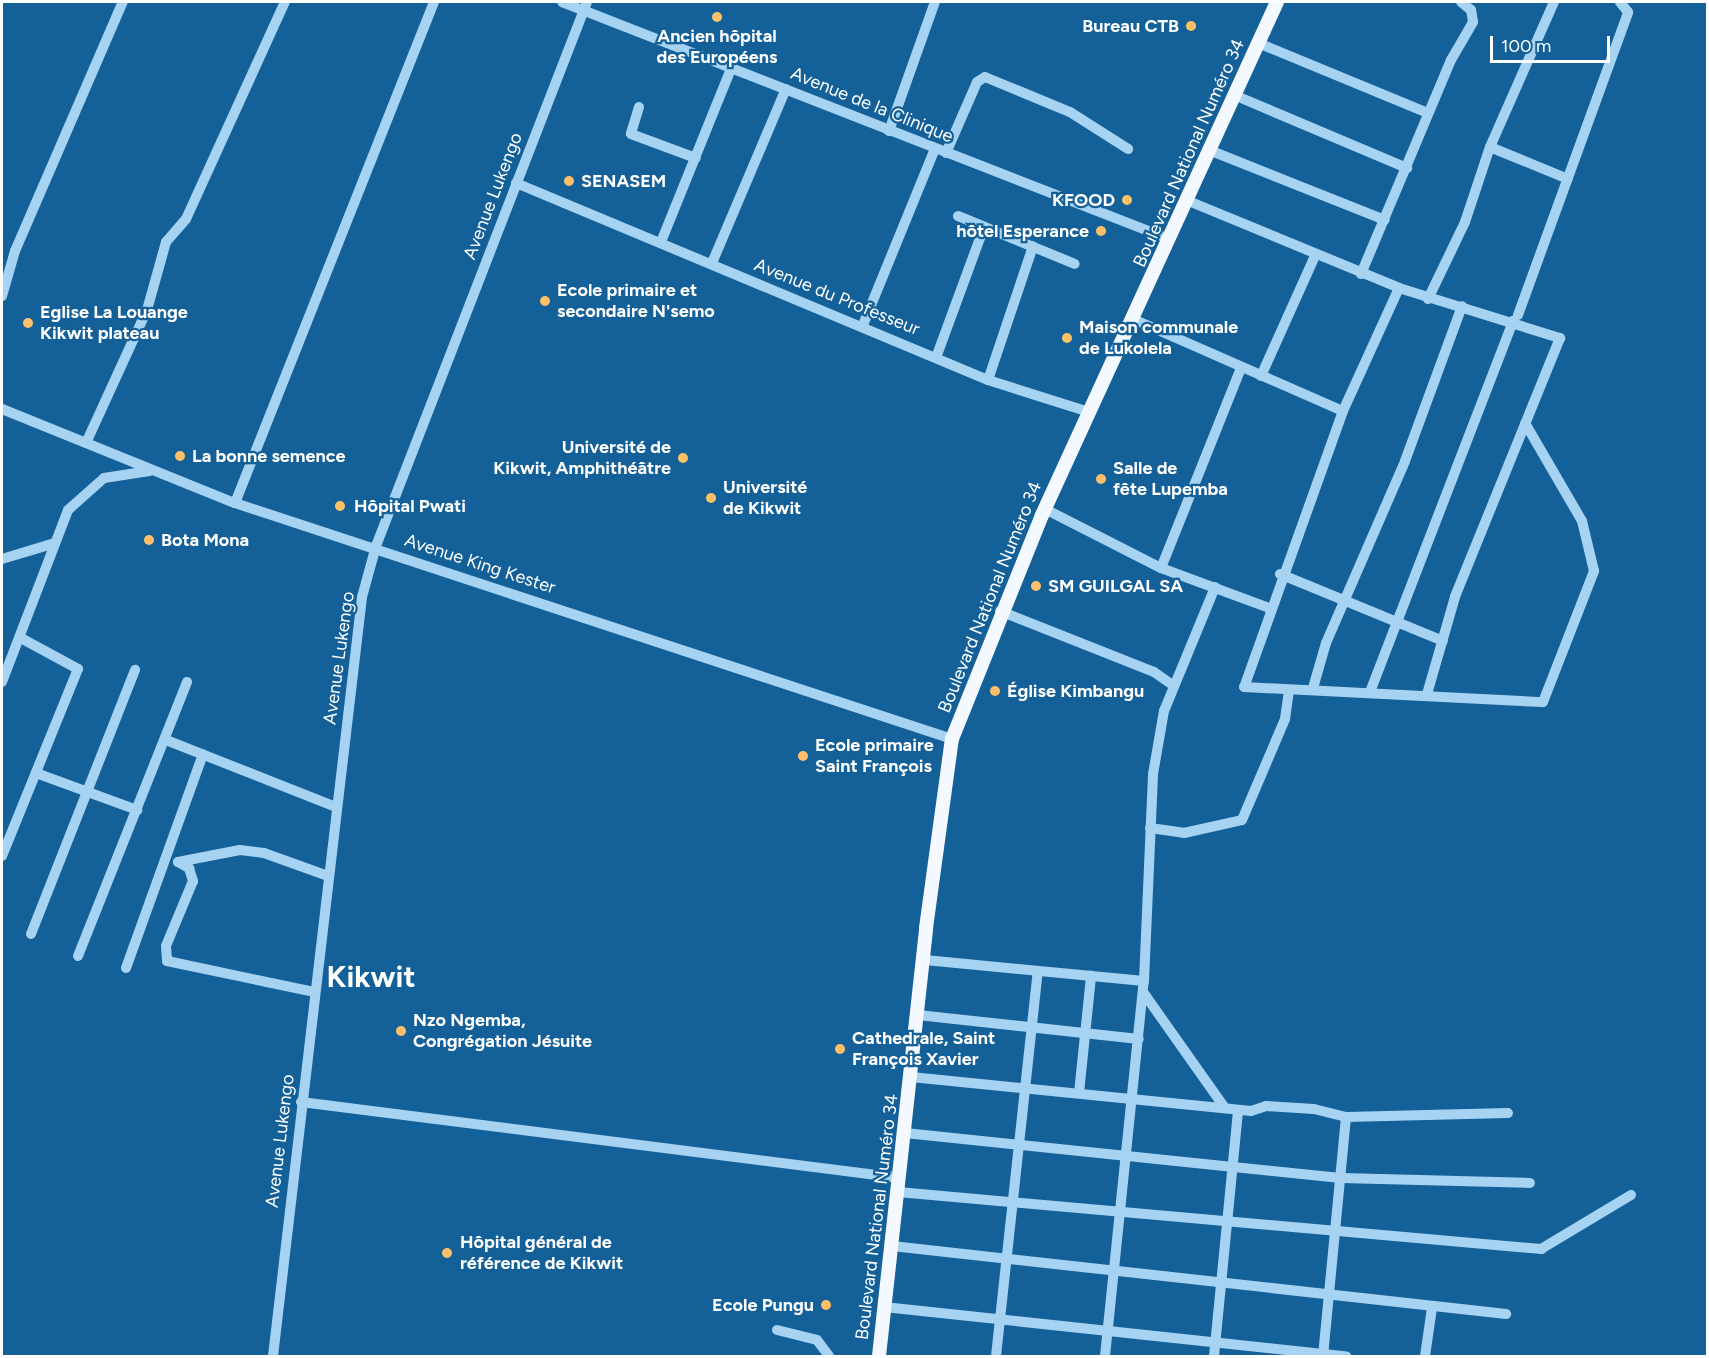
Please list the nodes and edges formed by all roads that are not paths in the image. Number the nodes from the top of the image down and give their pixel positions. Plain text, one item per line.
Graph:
1 (123, 2) edge
2 (285, 2) edge
3 (434, 2) edge
4 (562, 2) edge
5 (935, 2) edge
6 (1278, 2) edge
7 (1461, 2) edge
8 (1554, 2) edge
9 (1620, 2) edge
10 (586, 6) edge
11 (1258, 43) junction
12 (732, 66) junction
13 (786, 89) junction
14 (1234, 95) junction
15 (639, 107) dead end
16 (1428, 113) junction
17 (889, 131) junction
18 (1490, 147) junction
19 (934, 149) junction
20 (1128, 149) dead end
21 (1209, 150) junction
22 (946, 153) junction
23 (696, 158) junction
24 (1407, 168) junction
25 (1568, 179) junction
26 (516, 183) junction
27 (1186, 200) junction
28 (958, 216) dead end
29 (1385, 220) junction
30 (984, 227) junction
31 (1169, 239) junction
32 (661, 242) junction
33 (1034, 246) junction
34 (1315, 256) junction
35 (712, 263) junction
36 (1075, 264) dead end
37 (1361, 274) junction
38 (1399, 288) junction
39 (2, 296) edge
40 (1428, 299) junction
41 (1462, 306) junction
42 (1515, 318) junction
43 (1133, 319) junction
44 (863, 325) junction
45 (937, 355) junction
46 (1241, 368) junction
47 (1261, 376) junction
48 (988, 380) junction
49 (2, 409) edge
50 (1343, 411) junction
51 (1089, 412) junction
52 (1525, 423) junction
53 (86, 443) junction
54 (155, 471) junction
55 (235, 503) junction
56 (1045, 509) junction
57 (55, 543) junction
58 (376, 546) junction
59 (2, 559) edge
60 (1161, 568) junction
61 (1280, 574) junction
62 (1215, 587) junction
63 (1344, 602) junction
64 (1269, 608) junction
65 (1000, 611) junction
66 (1396, 623) junction
67 (21, 638) junction
68 (1443, 641) junction
69 (135, 670) dead end
70 (2, 682) edge
71 (187, 682) dead end
72 (1174, 686) junction
73 (1313, 688) junction
74 (1289, 690) junction
75 (1370, 692) junction
76 (1427, 694) junction
77 (166, 740) junction
78 (952, 740) junction
79 (203, 754) junction
80 (36, 773) junction
81 (88, 792) junction
82 (336, 807) junction
83 (137, 810) junction
84 (1150, 828) junction
85 (2, 856) edge
86 (178, 862) junction
87 (166, 864) junction
88 (328, 876) junction
89 (31, 934) dead end
90 (78, 956) dead end
91 (925, 960) junction
92 (126, 968) dead end
93 (1038, 971) junction
94 (1091, 976) junction
95 (1144, 986) junction
96 (314, 992) junction
97 (918, 1015) junction
98 (1030, 1026) junction
99 (1085, 1032) junction
100 (1139, 1038) junction
101 (911, 1077) junction
102 (1023, 1088) junction
103 (1079, 1093) junction
104 (1134, 1097) junction
105 (301, 1102) junction
106 (1224, 1107) junction
107 (1238, 1110) junction
108 (1508, 1113) dead end
109 (1346, 1117) junction
110 (905, 1133) junction
111 (1018, 1145) junction
112 (1127, 1158) junction
113 (1233, 1168) junction
114 (1341, 1178) junction
115 (1530, 1184) dead end
116 (899, 1185) junction
117 (1631, 1195) dead end
118 (1013, 1199) junction
119 (1119, 1211) junction
120 (1229, 1222) junction
121 (1335, 1232) junction
122 (892, 1246) junction
123 (1006, 1261) junction
124 (1114, 1270) junction
125 (1222, 1281) junction
126 (1328, 1294) junction
127 (884, 1307) junction
128 (1432, 1308) junction
129 (1506, 1314) dead end
130 (1000, 1319) junction
131 (777, 1330) dead end
132 (1108, 1330) junction
133 (1216, 1342) junction
134 (1323, 1355) edge
135 (273, 1356) edge
136 (829, 1356) edge
137 (879, 1356) edge
138 (996, 1356) edge
139 (1105, 1356) edge
140 (1214, 1356) edge
141 (1346, 1356) edge
142 (1425, 1356) edge

1 - 39 street
2 - 53 street
3 - 55 street
4 - 10 street, Avenue de la Clinique
5 - 17 street
6 - 11 main road, Boulevard National Numéro 34
7 - 16 street
8 - 18 street
9 - 25 street
10 - 12 street, Avenue de la Clinique
10 - 26 street, Avenue Lukengo
11 - 14 main road, Boulevard National Numéro 34
11 - 16 street
12 - 13 street, Avenue de la Clinique
12 - 23 street
13 - 17 street, Avenue de la Clinique
13 - 35 street
14 - 21 main road, Boulevard National Numéro 34
14 - 24 street
15 - 23 street
16 - 24 street
17 - 19 street, Avenue de la Clinique
18 - 25 street
18 - 40 street
19 - 22 street, Avenue de la Clinique
19 - 44 street
20 - 22 street
21 - 27 main road, Boulevard National Numéro 34
21 - 29 street
22 - 31 street, Avenue de la Clinique
23 - 32 street
24 - 29 street
25 - 42 street
26 - 32 street, Avenue du Professeur
26 - 58 street, Avenue Lukengo
27 - 31 main road, Boulevard National Numéro 34
27 - 34 street
28 - 30 street
29 - 37 street
30 - 33 street
30 - 45 street
31 - 43 main road, Boulevard National Numéro 34
32 - 35 street, Avenue du Professeur
33 - 36 street
33 - 48 street
34 - 37 street
34 - 47 street
35 - 44 street, Avenue du Professeur
37 - 38 street
38 - 40 street
38 - 50 street
40 - 41 street
41 - 42 street
41 - 63 street
42 - 52 street
42 - 66 street
43 - 46 street
43 - 51 main road, Boulevard National Numéro 34
44 - 45 street, Avenue du Professeur
45 - 48 street, Avenue du Professeur
46 - 47 street
46 - 60 street
47 - 50 street
48 - 51 street, Avenue du Professeur
49 - 53 street, Avenue King Kester
50 - 61 street
51 - 56 main road, Boulevard National Numéro 34
52 - 68 street
52 - 76 street
53 - 54 street, Avenue King Kester
54 - 55 street, Avenue King Kester
54 - 57 street
55 - 58 street, Avenue King Kester
56 - 60 street
56 - 65 main road, Boulevard National Numéro 34
57 - 59 street
57 - 67 street
58 - 78 street, Avenue King Kester
58 - 82 street, Avenue Lukengo
60 - 62 street
61 - 63 street
61 - 64 street
62 - 64 street
62 - 72 street
63 - 66 street
63 - 73 street
64 - 74 street
65 - 72 street
65 - 78 main road, Boulevard National Numéro 34
66 - 68 street
66 - 75 street
67 - 70 street
67 - 80 street
68 - 76 street
69 - 81 street
71 - 77 street
72 - 84 street
73 - 74 street
73 - 75 street
74 - 84 street
75 - 76 street
77 - 79 street
77 - 83 street
78 - 91 main road, Boulevard National Numéro 34
79 - 82 street
79 - 87 street
80 - 81 street
80 - 85 street
81 - 83 street
81 - 89 street
82 - 88 street, Avenue Lukengo
83 - 90 street
84 - 95 street
86 - 87 street
86 - 88 street
86 - 96 street
87 - 92 street
88 - 96 street, Avenue Lukengo
91 - 93 street
91 - 97 main road, Boulevard National Numéro 34
93 - 94 street
93 - 98 street
94 - 95 street
94 - 99 street
95 - 100 street
95 - 106 street
96 - 105 street, Avenue Lukengo
97 - 98 street
97 - 101 main road, Boulevard National Numéro 34
98 - 99 street
98 - 102 street
99 - 100 street
99 - 103 street
100 - 104 street
101 - 102 street
101 - 110 main road, Boulevard National Numéro 34
102 - 103 street
102 - 111 street
103 - 104 street
104 - 106 street
104 - 112 street
105 - 116 street
105 - 135 street, Avenue Lukengo
106 - 107 street
107 - 109 street
107 - 113 street
108 - 109 street
109 - 114 street
110 - 111 street
110 - 116 main road, Boulevard National Numéro 34
111 - 112 street
111 - 118 street
112 - 113 street
112 - 119 street
113 - 114 street
113 - 120 street
114 - 115 street
114 - 121 street
116 - 118 street
116 - 122 main road, Boulevard National Numéro 34
117 - 121 street
118 - 119 street
118 - 123 street
119 - 120 street
119 - 124 street
120 - 121 street
120 - 125 street
121 - 126 street
122 - 123 street
122 - 127 main road, Boulevard National Numéro 34
123 - 124 street
123 - 130 street
124 - 125 street
124 - 132 street
125 - 126 street
125 - 133 street
126 - 128 street
126 - 134 street
127 - 130 street
127 - 137 main road, Boulevard National Numéro 34
128 - 129 street
128 - 142 street
130 - 132 street
130 - 138 street
131 - 136 street
132 - 133 street
132 - 139 street
133 - 134 street
133 - 140 street
134 - 141 street

